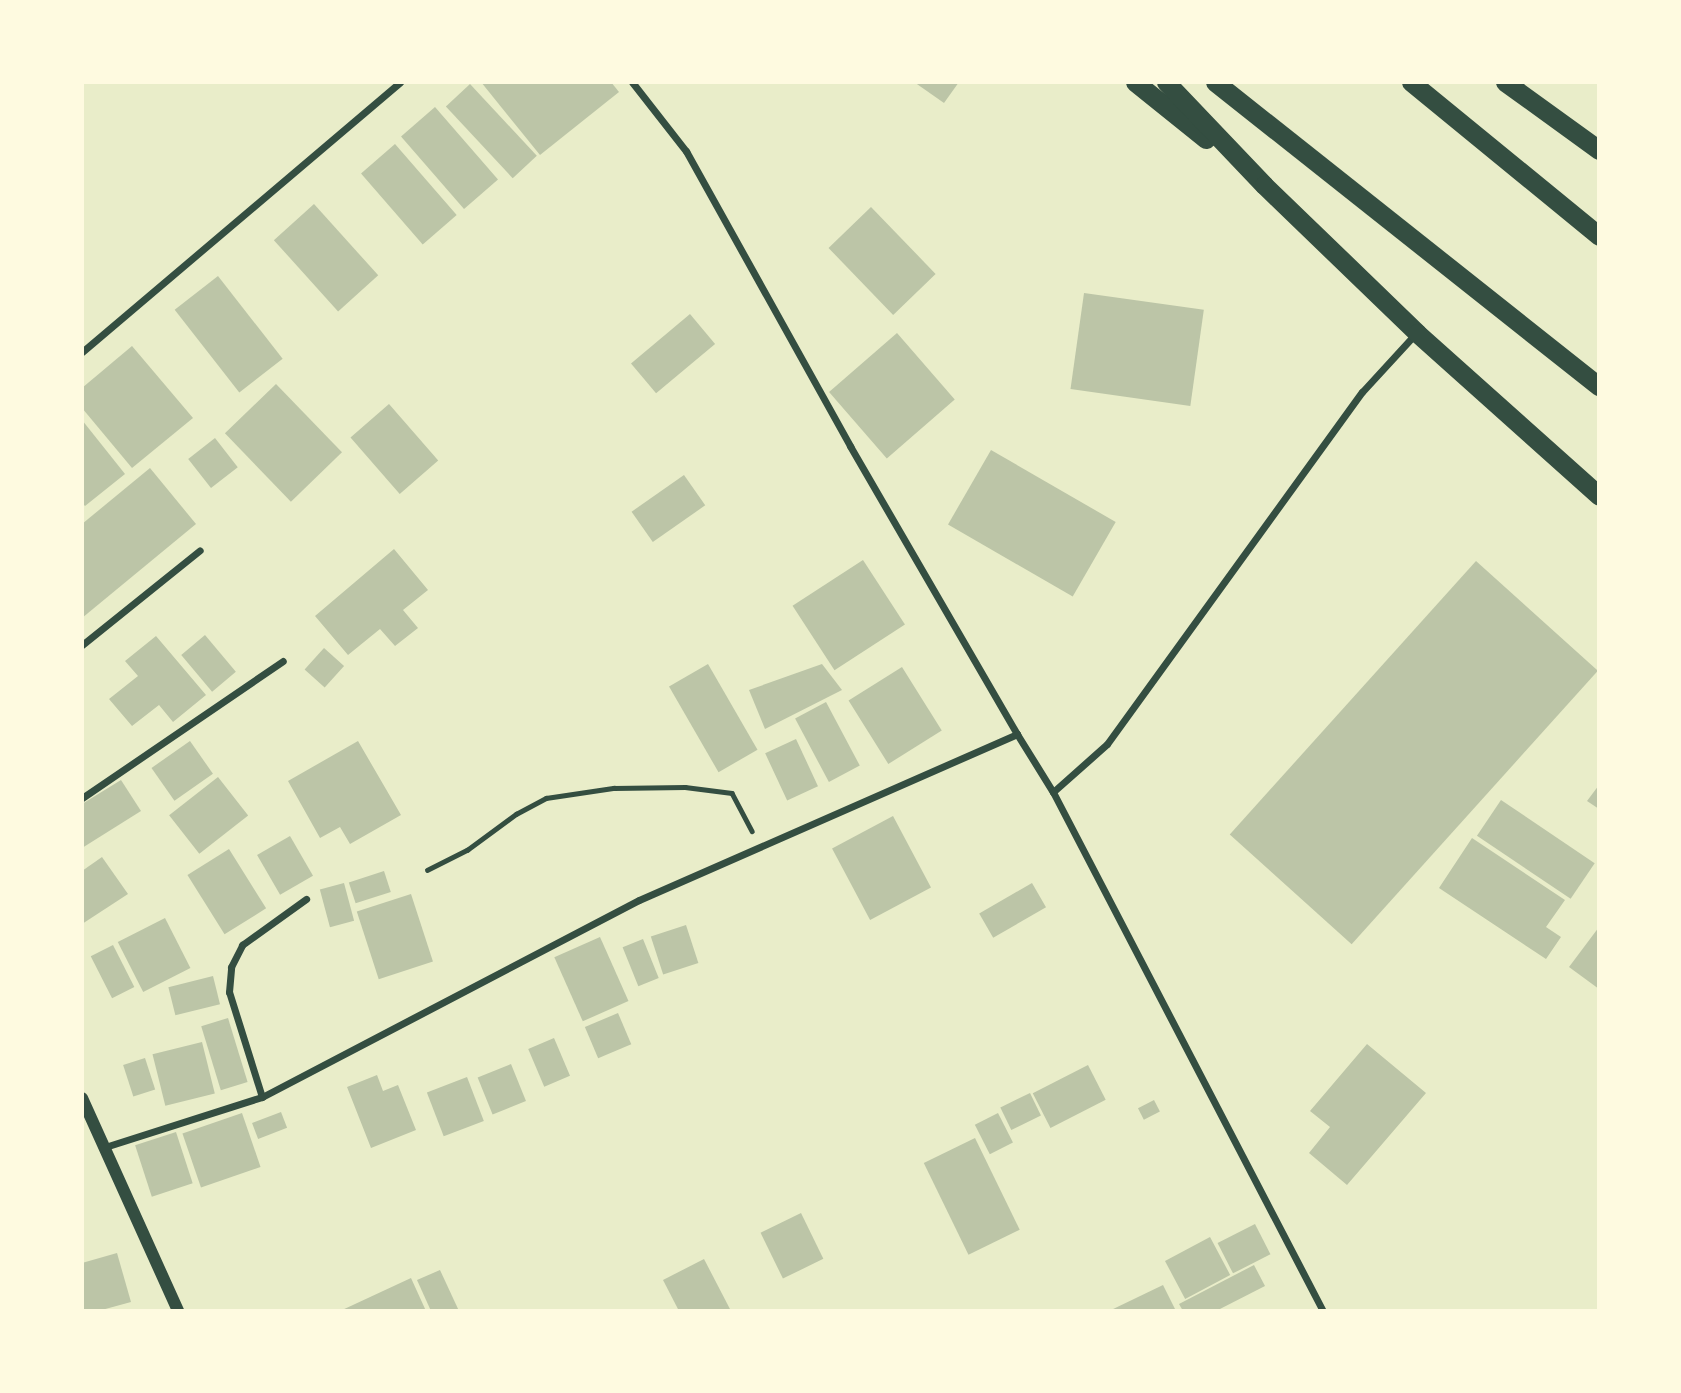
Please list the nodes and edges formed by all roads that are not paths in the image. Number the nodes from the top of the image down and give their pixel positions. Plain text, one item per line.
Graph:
1 (401, 82) edge
2 (632, 82) edge
3 (1135, 82) edge
4 (1166, 82) edge
5 (1215, 82) edge
6 (1411, 82) edge
7 (1505, 82) edge
8 (1599, 150) edge
9 (1264, 185) junction
10 (1599, 236) edge
11 (1417, 333) junction
12 (82, 352) edge
13 (1599, 386) edge
14 (1599, 496) edge
15 (200, 550) dead end
16 (82, 645) edge
17 (283, 661) dead end
18 (1017, 734) junction
19 (1053, 792) junction
20 (82, 798) edge
21 (306, 899) dead end
22 (262, 1097) junction
23 (82, 1098) edge
24 (105, 1147) junction
25 (178, 1311) edge
26 (1322, 1311) edge

1 - 12 street
2 - 18 street
3 - 9 highway
4 - 9 highway
5 - 13 highway
6 - 10 highway
7 - 8 highway
9 - 11 highway
11 - 14 highway
11 - 19 street
15 - 16 street
17 - 20 street
18 - 19 street
18 - 22 street
19 - 26 street
21 - 22 street
22 - 24 street
23 - 24 street
24 - 25 street

